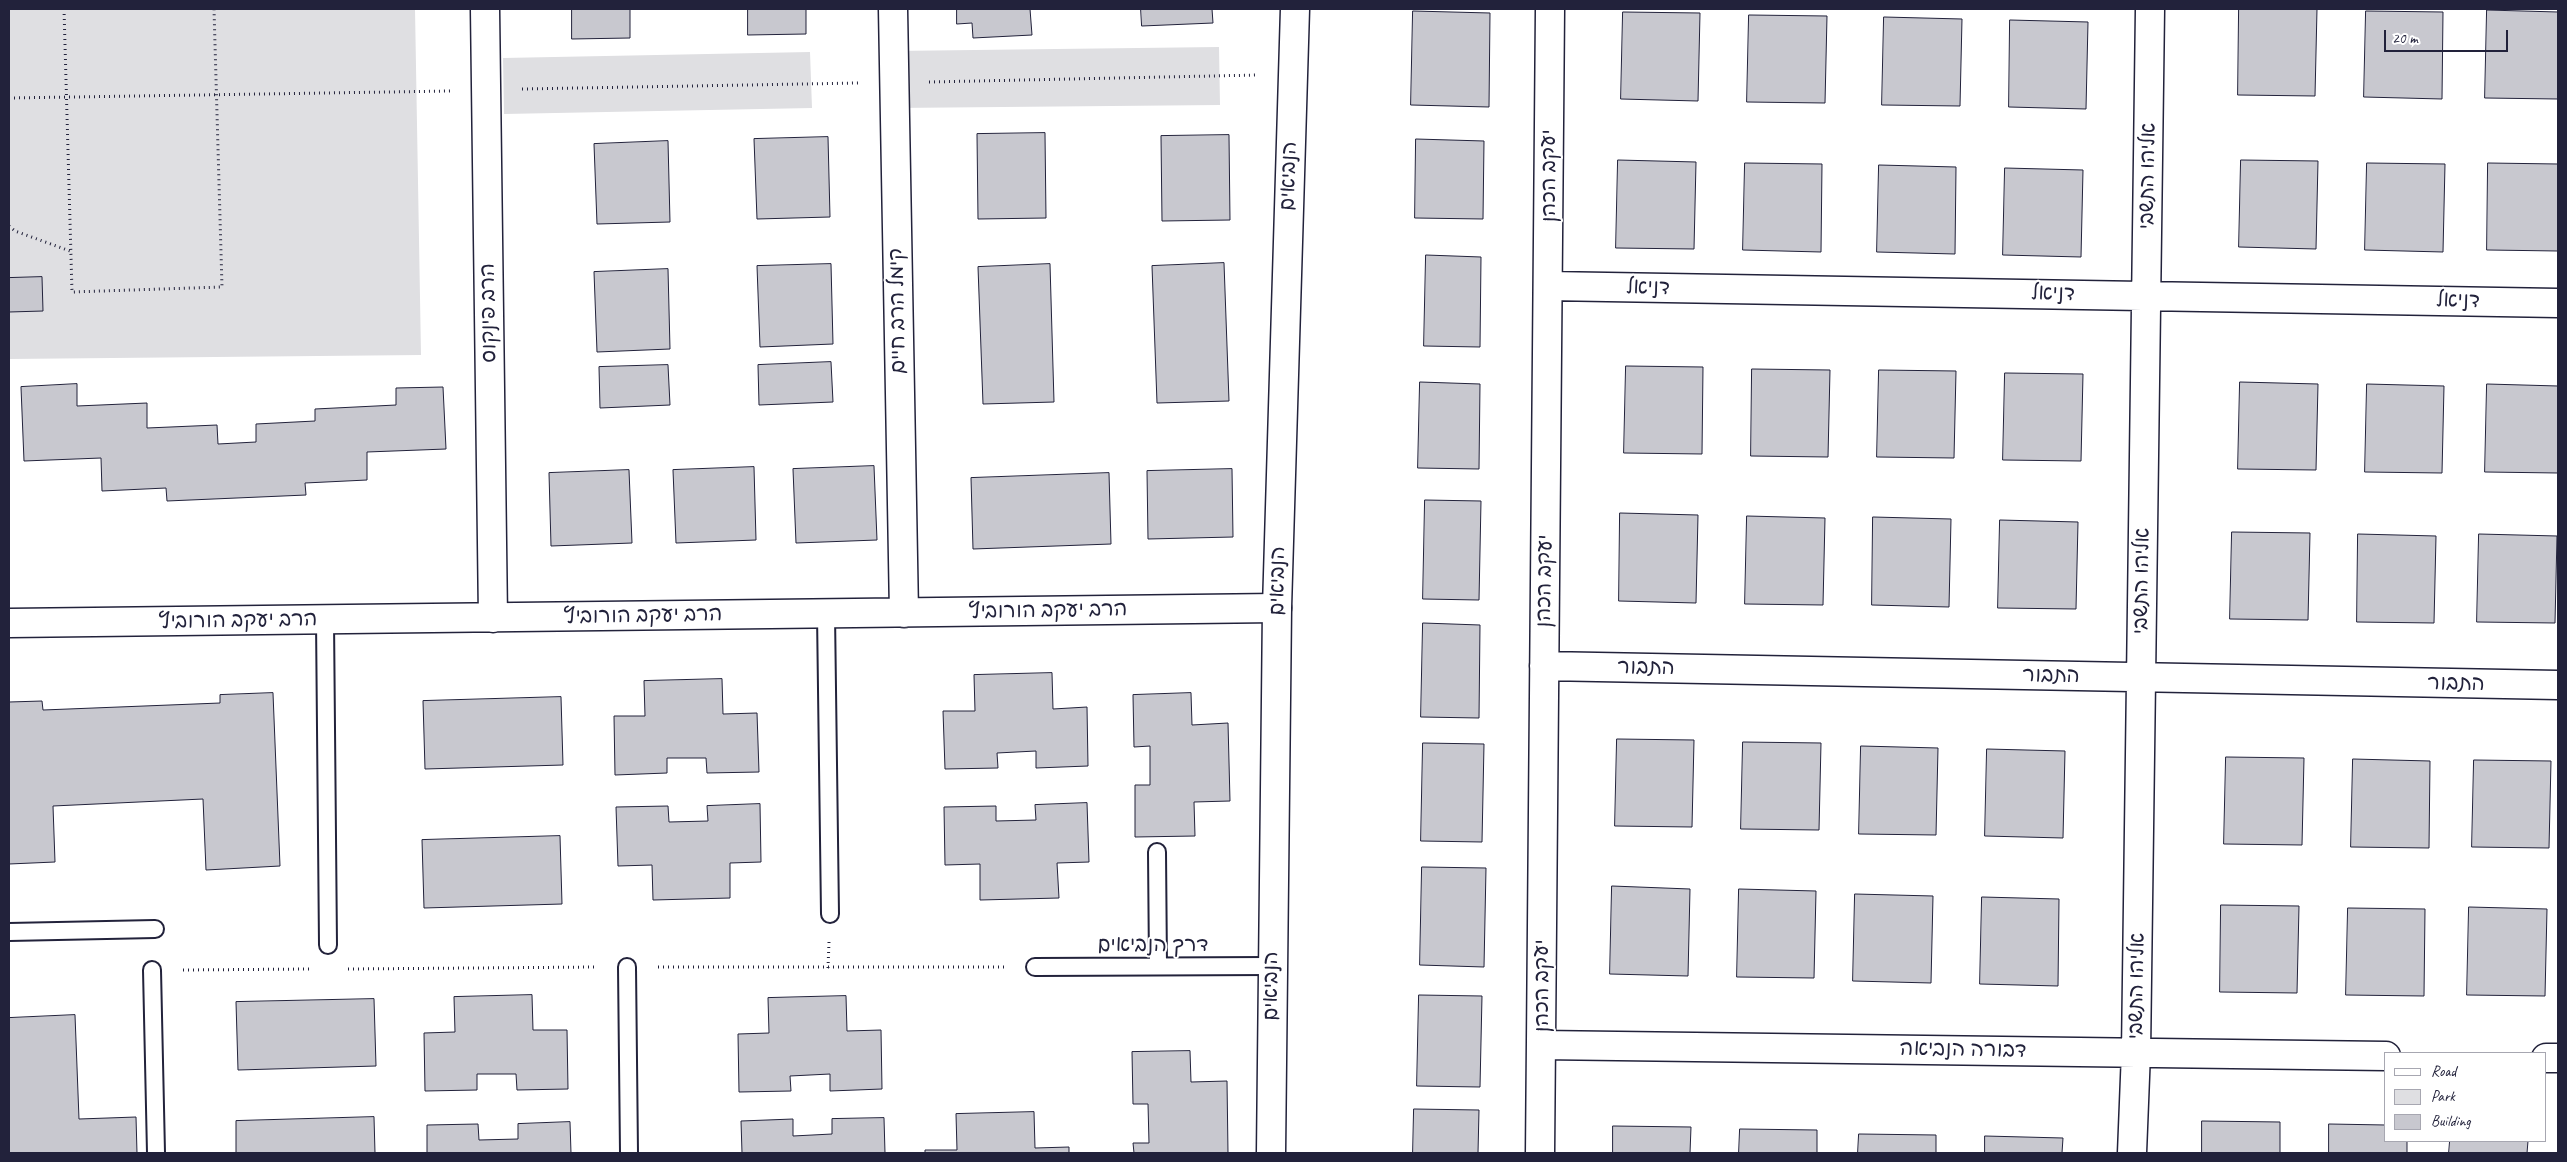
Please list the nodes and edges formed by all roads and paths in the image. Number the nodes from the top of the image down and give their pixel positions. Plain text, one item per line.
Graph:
1 (64, 9) edge
2 (214, 9) edge
3 (485, 9) edge
4 (893, 9) edge
5 (1295, 9) edge
6 (1550, 9) edge
7 (2150, 9) edge
8 (1292, 74) junction
9 (894, 82) junction
10 (486, 90) junction
11 (216, 94) junction
12 (9, 98) edge
13 (66, 98) junction
14 (9, 226) edge
15 (71, 251) junction
16 (1548, 286) junction
17 (2146, 296) junction
18 (2558, 303) edge
19 (1277, 608) junction
20 (904, 613) junction
21 (826, 614) junction
22 (493, 618) junction
23 (325, 620) junction
24 (9, 623) edge
25 (1544, 666) junction
26 (2141, 678) junction
27 (2558, 686) edge
28 (1158, 852) dead end
29 (830, 914) dead end
30 (155, 929) dead end
31 (9, 932) edge
32 (328, 945) dead end
33 (1158, 966) junction
34 (1271, 966) junction
35 (627, 967) junction
36 (1035, 967) joint
37 (310, 969) dead end
38 (340, 969) dead end
39 (152, 970) joint
40 (1541, 1045) junction
41 (2136, 1052) junction
42 (2384, 1056) edge
43 (156, 1153) edge
44 (629, 1153) edge
45 (1271, 1153) edge
46 (1540, 1153) edge
47 (2132, 1153) edge

1 - 13 path
2 - 11 path
3 - 10 street, הרב פינקוס
4 - 9 street, קימל הרב חיים
5 - 8 street, הנביאים
6 - 16 street, יעקב הכהן
7 - 17 street, אליהו התשבי
8 - 9 path
8 - 19 street, הנביאים
9 - 10 path
9 - 20 street, קימל הרב חיים
10 - 11 path
10 - 22 street, הרב פינקוס
11 - 13 path
11 - 15 path
12 - 13 path
13 - 15 path
14 - 15 path
16 - 17 street, דניאל
16 - 25 street, יעקב הכהן
17 - 18 street, דניאל
17 - 26 street, אליהו התשבי
19 - 20 street, הרב יעקב הורוביץ
19 - 34 street, הנביאים
20 - 21 street, הרב יעקב הורוביץ
21 - 22 street, הרב יעקב הורוביץ
21 - 29 lane
22 - 23 street, הרב יעקב הורוביץ
23 - 24 street, הרב יעקב הורוביץ
23 - 32 lane
25 - 26 street, התבור
25 - 40 street, יעקב הכהן
26 - 27 street, התבור
26 - 41 street, אליהו התשבי
28 - 33 lane
30 - 31 lane
33 - 34 lane, דרך הנביאים
33 - 36 lane, דרך הנביאים
34 - 45 street, הנביאים
35 - 36 path
35 - 38 path
35 - 44 lane
37 - 39 path
39 - 43 lane
40 - 41 street, דבורה הנביאה
40 - 46 street, יעקב הכהן
41 - 42 street, דבורה הנביאה
41 - 47 street, אליהו התשבי

